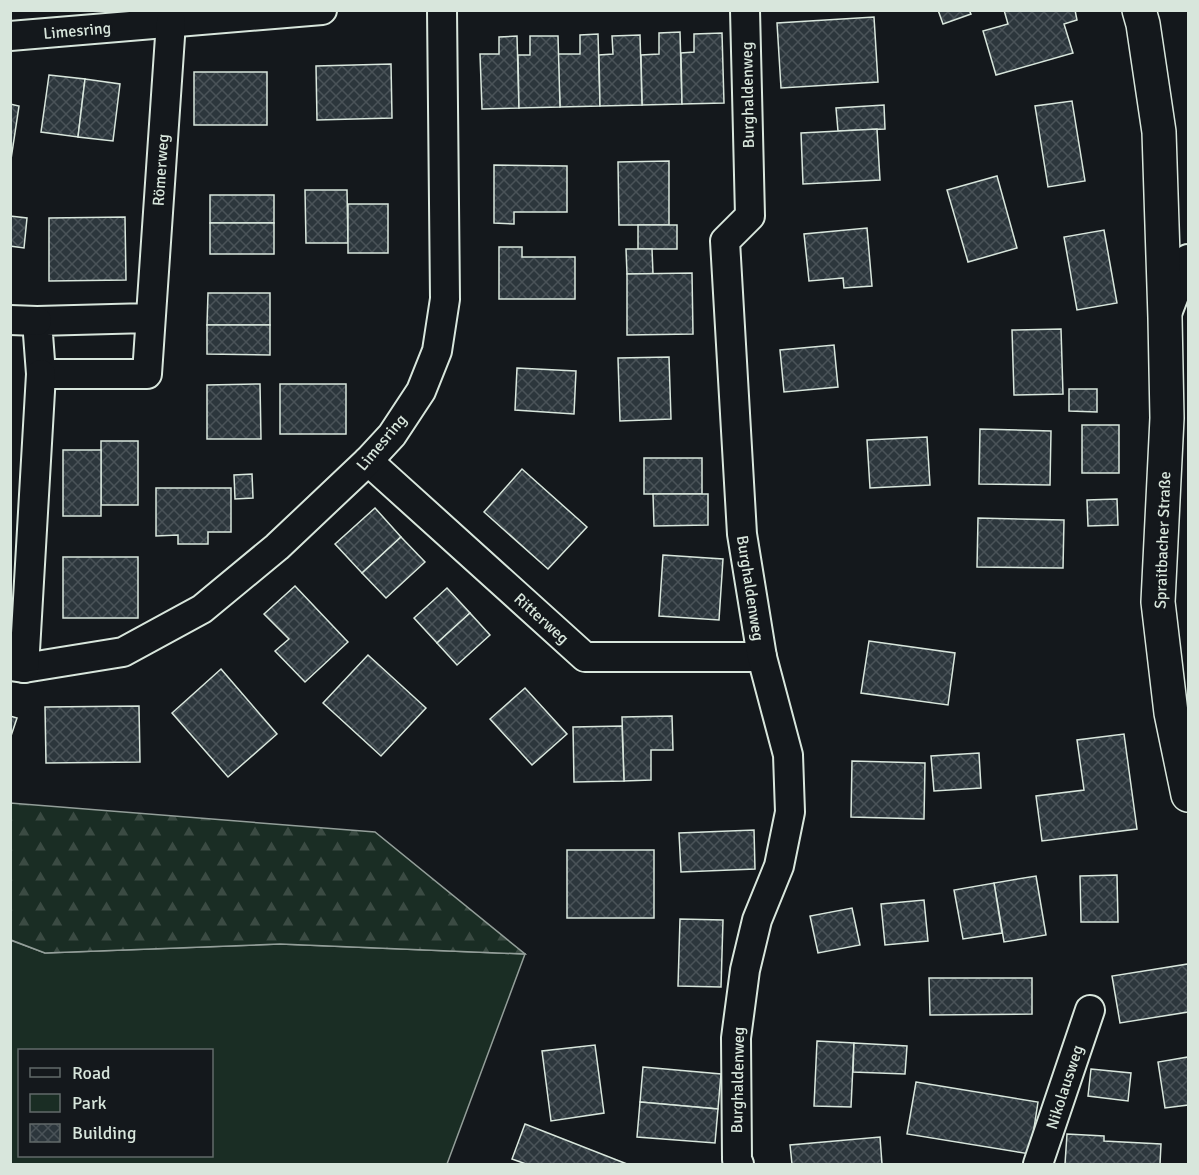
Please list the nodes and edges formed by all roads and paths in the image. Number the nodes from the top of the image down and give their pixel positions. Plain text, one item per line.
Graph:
1 (322, 10) edge
2 (442, 10) edge
3 (745, 10) edge
4 (1139, 10) edge
5 (120, 18) edge
6 (171, 22) junction
7 (10, 36) edge
8 (1188, 259) edge
9 (150, 318) junction
10 (1166, 318) junction
11 (24, 320) edge
12 (41, 374) junction
13 (368, 461) junction
14 (762, 657) junction
15 (17, 667) edge
16 (1188, 795) edge
17 (1090, 1010) dead end
18 (740, 1164) edge
19 (1038, 1164) edge

1 - 6 street, Limesring
2 - 13 street, Limesring
3 - 14 street, Burghaldenweg
4 - 10 street, Spraitbacher Straße
5 - 6 street, Limesring
5 - 7 street, Limesring
6 - 9 street, Römerweg
8 - 10 street, Spraitbacher Straße
9 - 11 street
9 - 12 street, Römerweg
10 - 16 street, Spraitbacher Straße
11 - 12 street
12 - 15 street
13 - 14 street, Ritterweg
13 - 15 street, Limesring
14 - 18 street, Burghaldenweg
17 - 19 street, Nikolausweg

